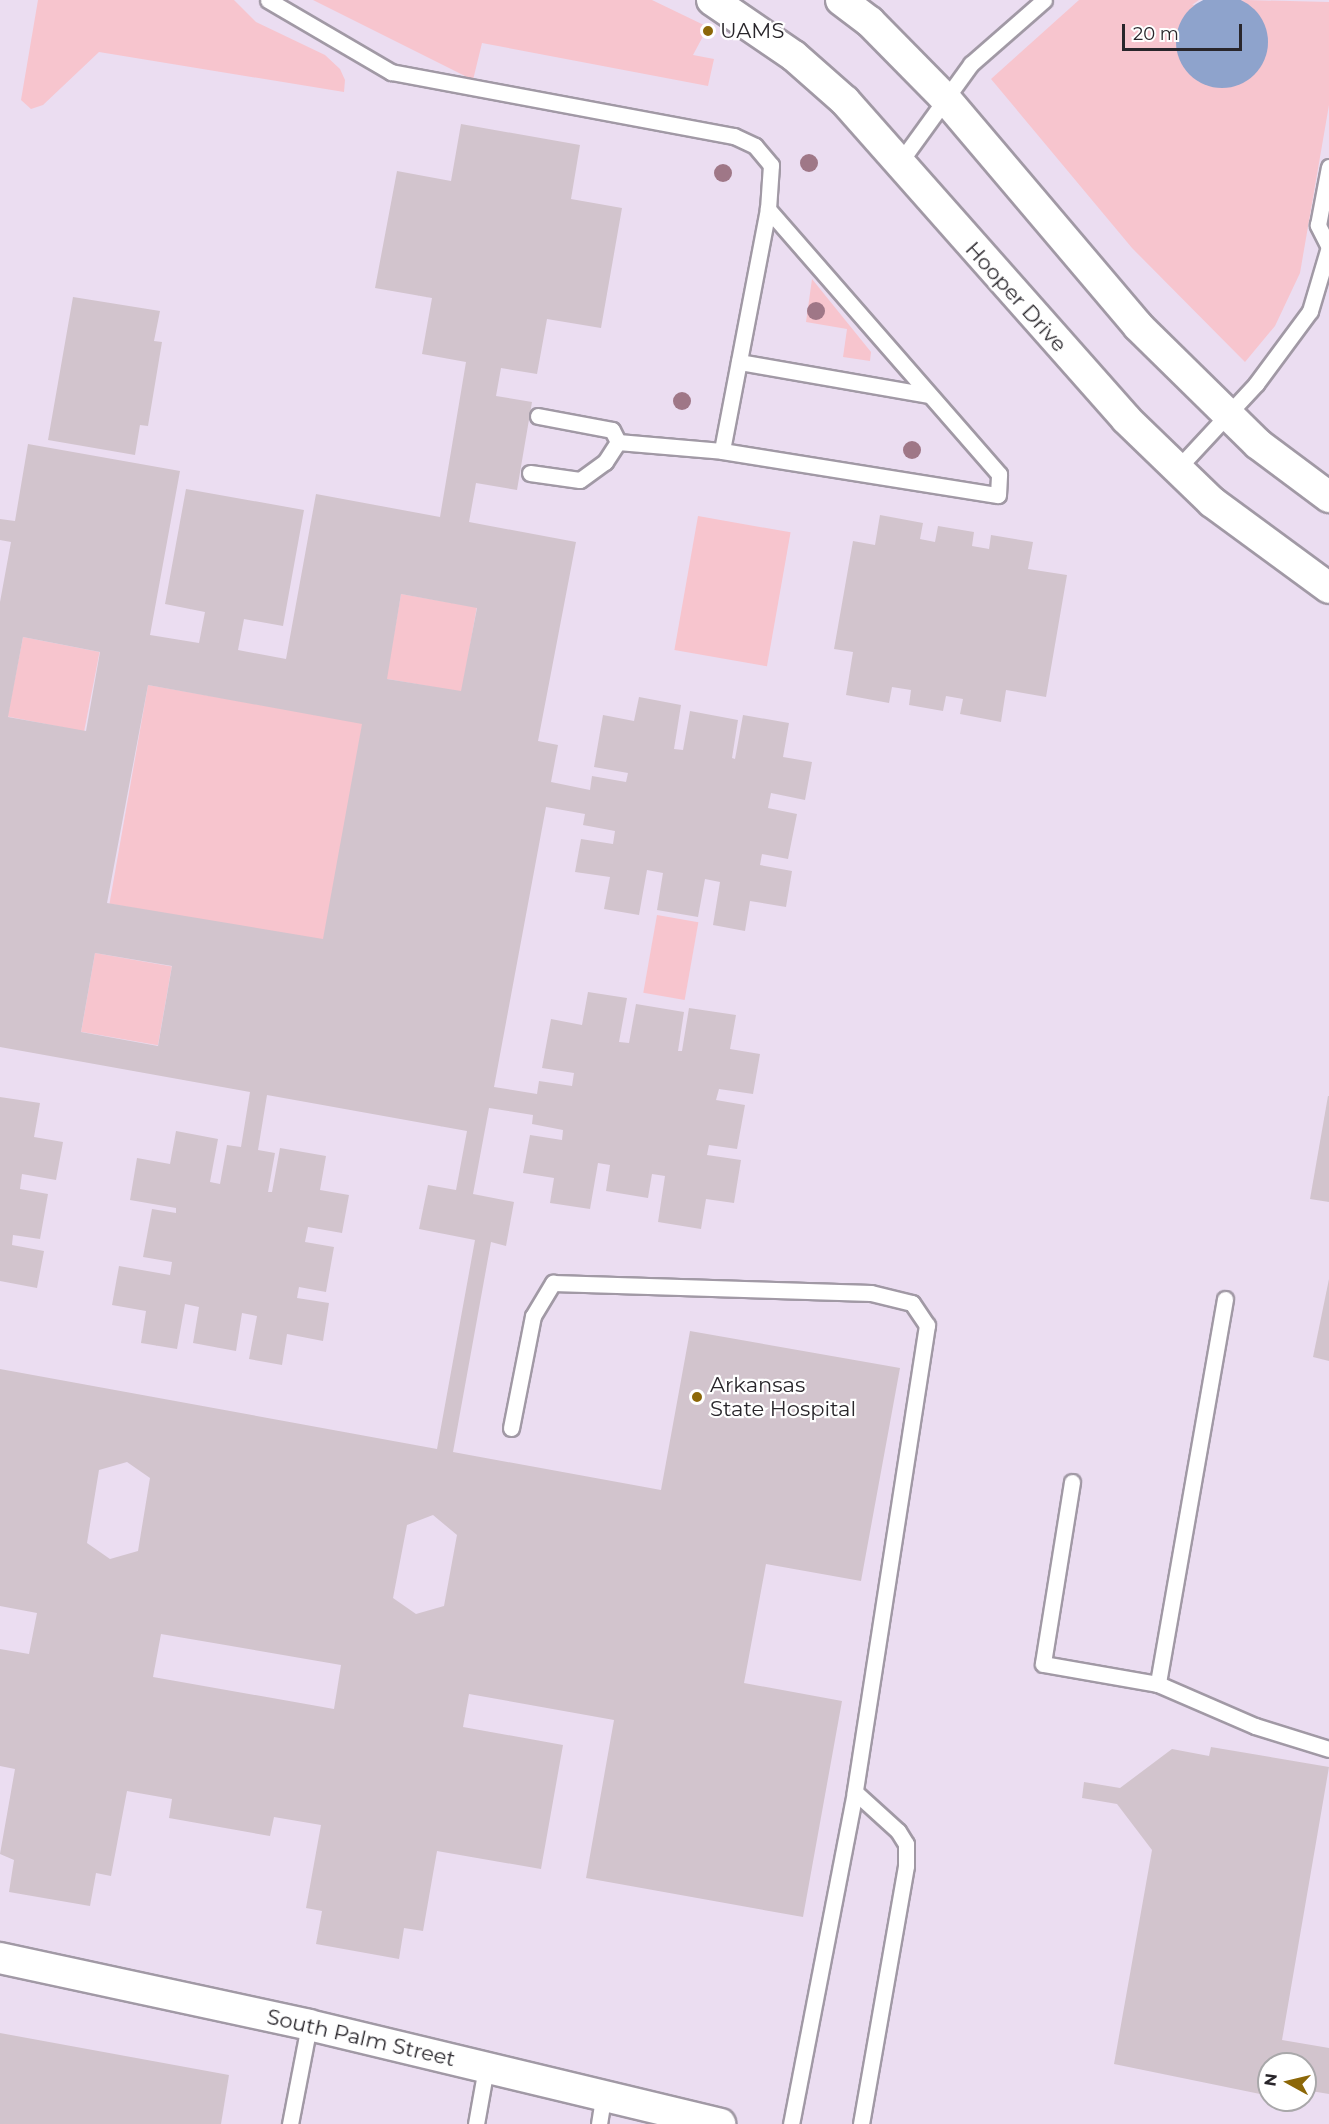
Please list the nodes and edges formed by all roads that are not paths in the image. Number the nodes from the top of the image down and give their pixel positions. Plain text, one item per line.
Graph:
1 (268, 0) edge
2 (712, 0) edge
3 (841, 0) edge
4 (1044, 0) edge
5 (944, 97) junction
6 (900, 162) junction
7 (1329, 167) edge
8 (768, 209) junction
9 (1329, 247) edge
10 (739, 362) junction
11 (929, 395) junction
12 (1227, 413) junction
13 (538, 416) dead end
14 (618, 442) junction
15 (722, 451) junction
16 (1178, 468) junction
17 (530, 473) dead end
18 (1329, 497) edge
19 (1329, 588) edge
20 (1225, 1299) dead end
21 (511, 1428) dead end
22 (1072, 1482) dead end
23 (1158, 1683) junction
24 (1329, 1749) edge
25 (855, 1792) junction
26 (0, 1958) edge
27 (309, 2025) junction
28 (486, 2068) junction
29 (604, 2094) junction
30 (290, 2124) edge
31 (476, 2124) edge
32 (599, 2124) edge
33 (720, 2124) edge
34 (790, 2124) edge
35 (861, 2124) edge

1 - 8 lane
2 - 6 street, Hooper Drive
3 - 5 street
4 - 5 lane
5 - 6 lane
5 - 12 street
6 - 16 street, Hooper Drive
7 - 9 lane
8 - 10 lane
8 - 11 lane
9 - 12 lane
10 - 11 lane
10 - 15 lane
11 - 15 lane
12 - 16 lane
12 - 18 street
13 - 14 lane
14 - 15 lane
14 - 17 lane
16 - 19 street, Hooper Drive
20 - 23 lane
21 - 25 lane
22 - 23 lane
23 - 24 lane
25 - 34 lane
25 - 35 lane
26 - 27 street, South Palm Street
27 - 28 street, South Palm Street
27 - 30 lane
28 - 29 street, South Palm Street
28 - 31 lane
29 - 32 lane
29 - 33 street, South Palm Street

